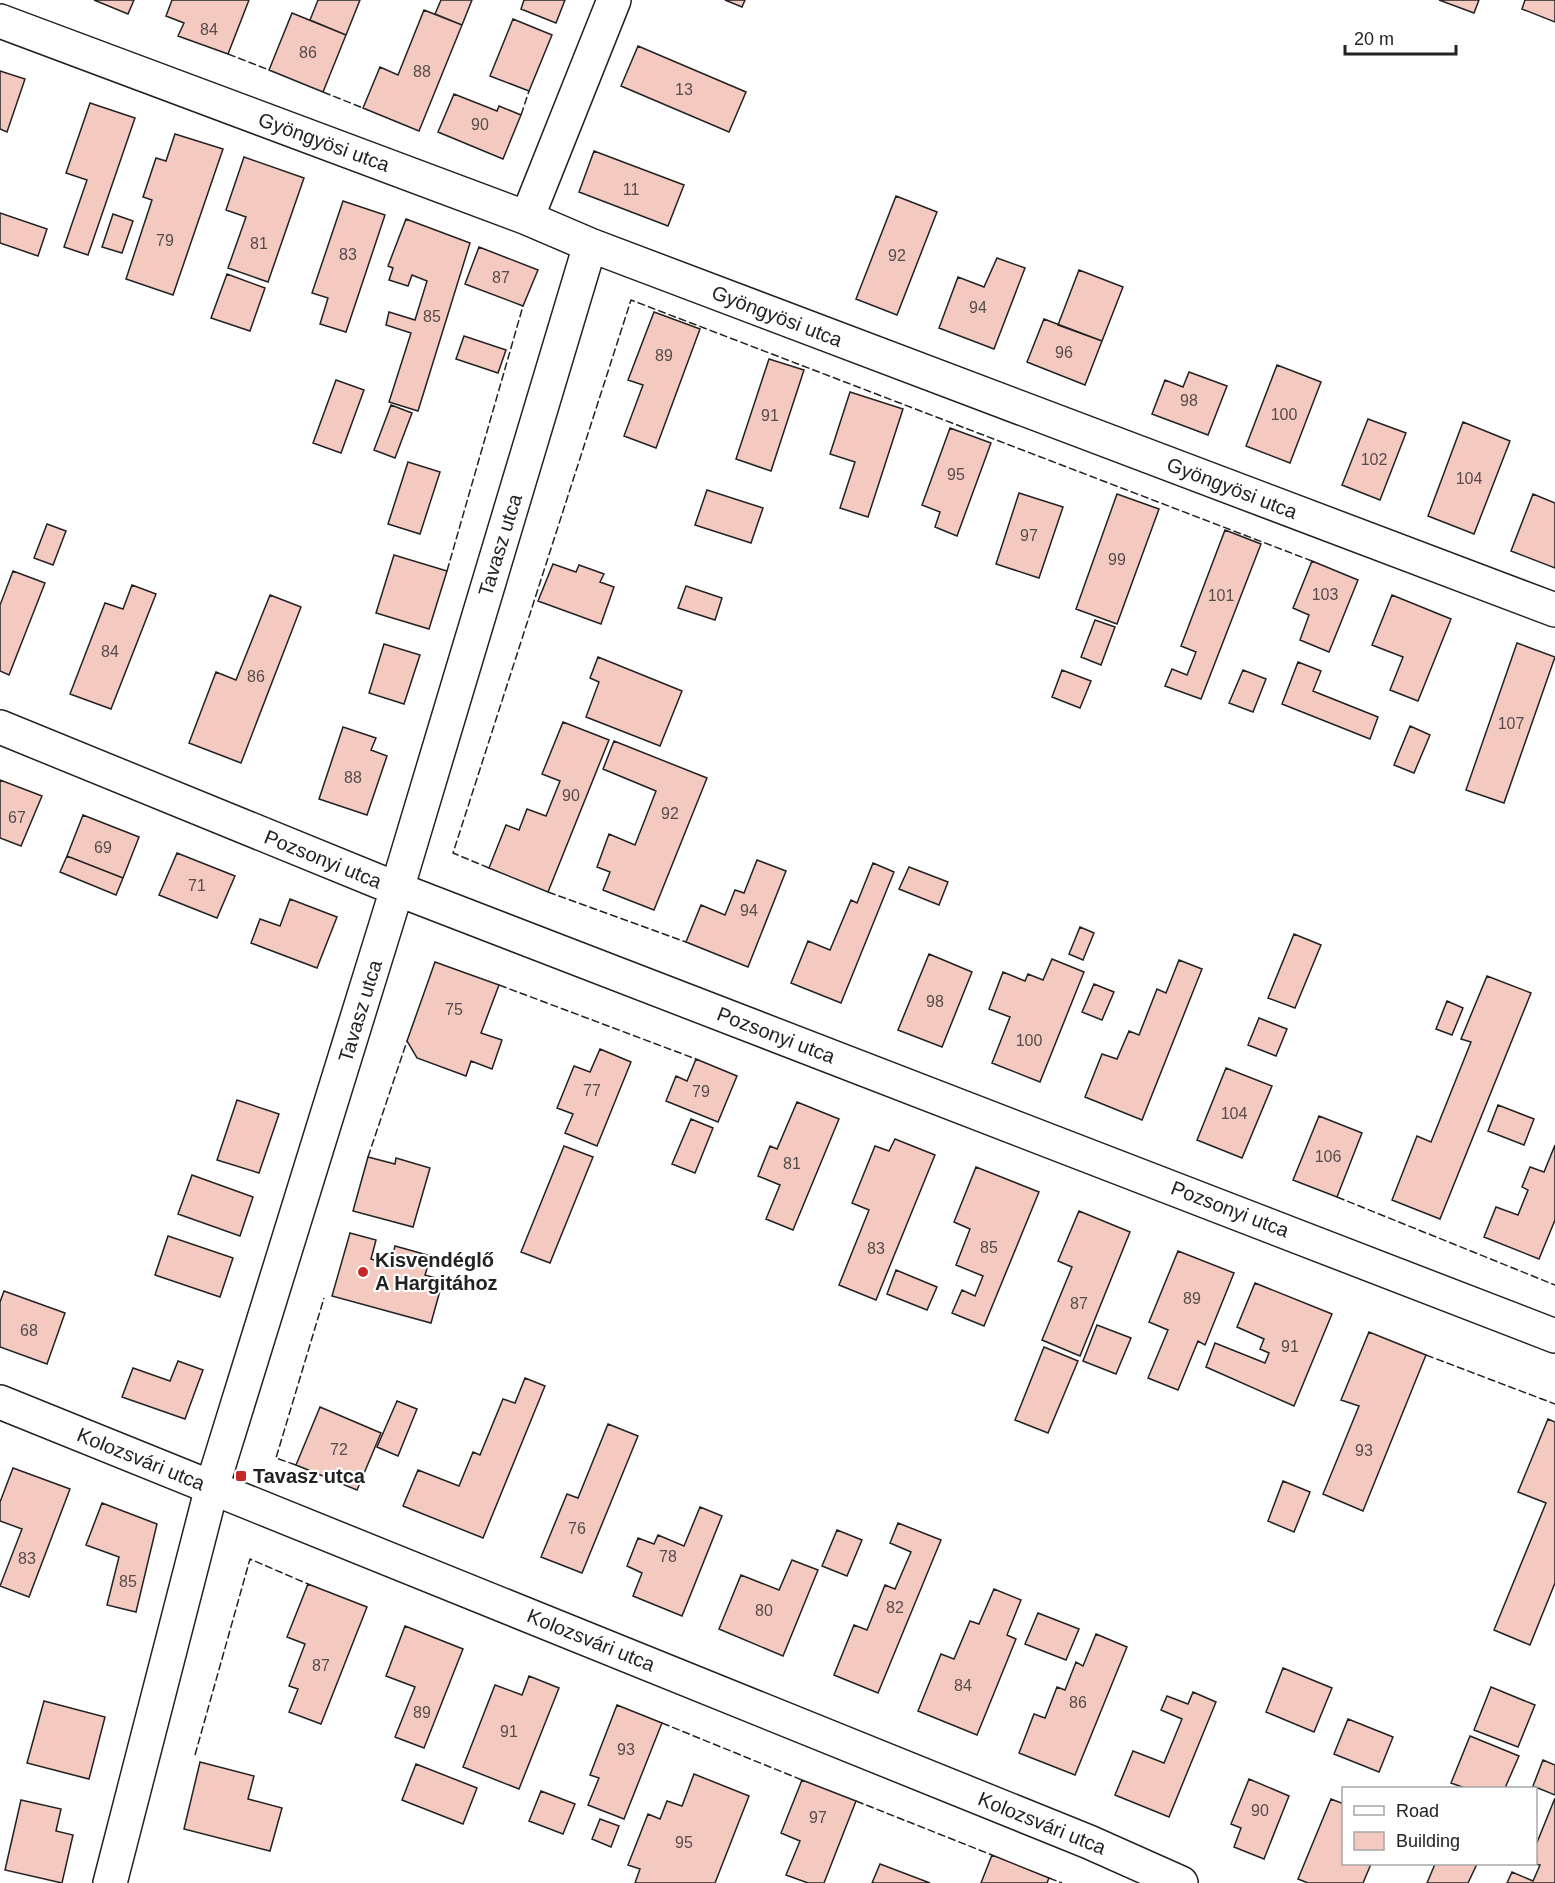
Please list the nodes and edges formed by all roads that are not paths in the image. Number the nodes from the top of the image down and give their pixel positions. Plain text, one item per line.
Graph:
1 (614, 0) edge
2 (0, 21) edge
3 (527, 218) junction
4 (590, 245) junction
5 (1555, 610) edge
6 (0, 727) edge
7 (397, 889) junction
8 (1555, 1335) edge
9 (0, 1402) edge
10 (212, 1487) junction
11 (110, 1883) edge
12 (1181, 1883) edge

1 - 3 street
2 - 3 street, Gyöngyösi utca
3 - 4 street, Gyöngyösi utca
4 - 5 street, Gyöngyösi utca
4 - 7 street, Tavasz utca
6 - 7 street, Pozsonyi utca
7 - 8 street, Pozsonyi utca
7 - 10 street, Tavasz utca
9 - 10 street, Kolozsvári utca
10 - 11 street, Tavasz utca
10 - 12 street, Kolozsvári utca

